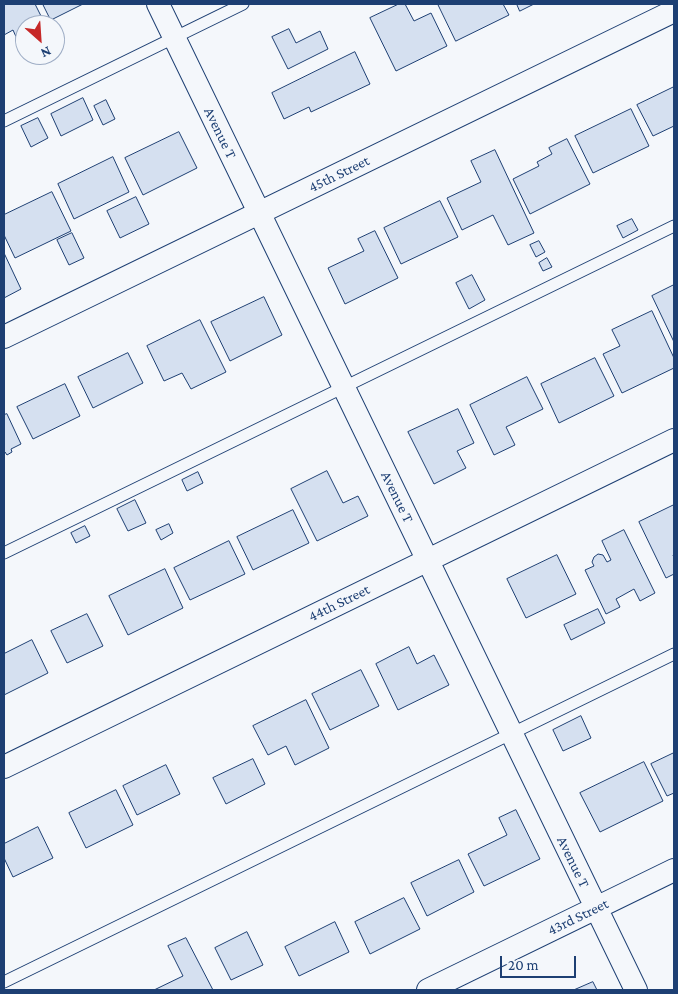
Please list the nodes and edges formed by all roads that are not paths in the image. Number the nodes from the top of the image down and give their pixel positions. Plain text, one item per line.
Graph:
1 (158, 4) edge
2 (243, 4) edge
3 (674, 11) edge
4 (174, 37) junction
5 (4, 121) edge
6 (259, 213) junction
7 (674, 226) edge
8 (4, 337) edge
9 (344, 388) junction
10 (674, 440) edge
11 (4, 553) edge
12 (427, 560) junction
13 (674, 654) edge
14 (511, 733) junction
15 (4, 767) edge
16 (674, 870) edge
17 (596, 908) junction
18 (4, 982) edge
19 (428, 990) edge
20 (636, 990) edge

1 - 4 street, Avenue T
2 - 4 lane
3 - 6 street, 45th Street
4 - 5 lane
4 - 6 street, Avenue T
6 - 8 street, 45th Street
6 - 9 street, Avenue T
7 - 9 lane
9 - 11 lane
9 - 12 street, Avenue T
10 - 12 street, 44th Street
12 - 14 street, Avenue T
12 - 15 street, 44th Street
13 - 14 lane
14 - 17 street, Avenue T
14 - 18 lane
16 - 17 street, 43rd Street
17 - 19 street, 43rd Street
17 - 20 street, Avenue T

